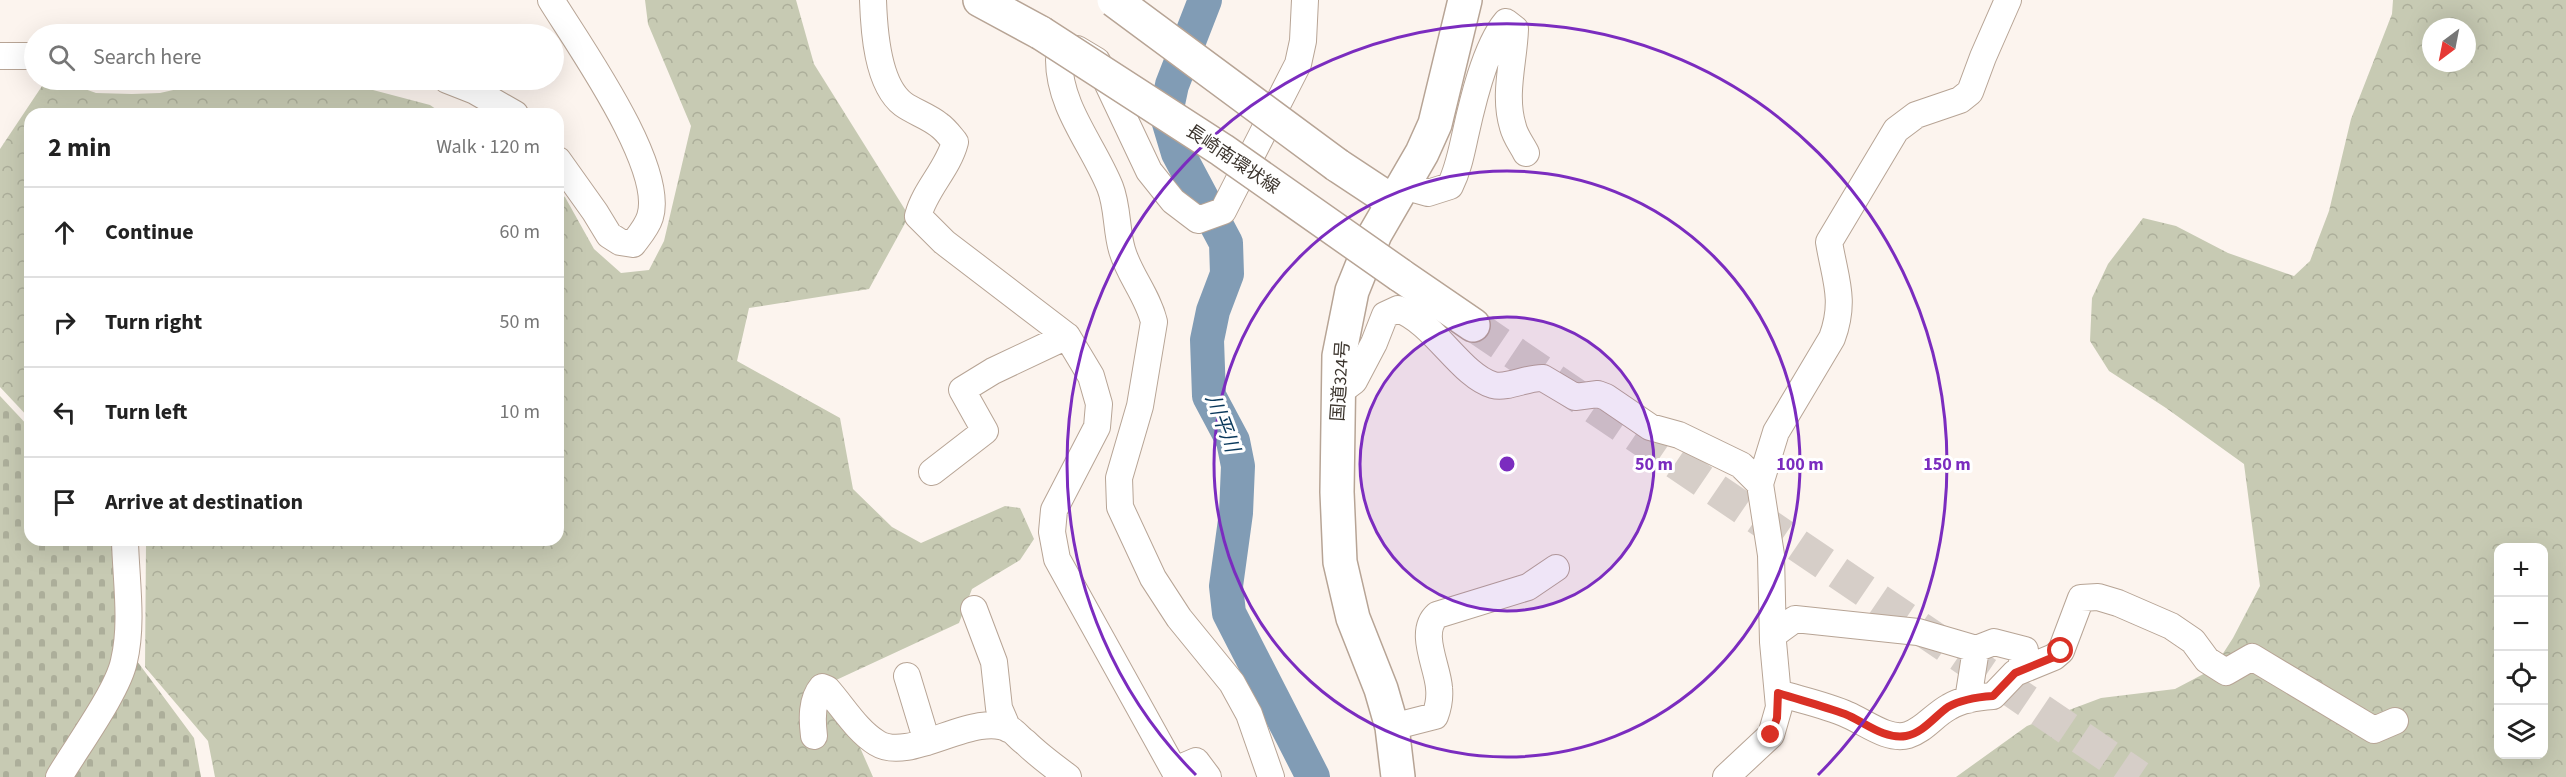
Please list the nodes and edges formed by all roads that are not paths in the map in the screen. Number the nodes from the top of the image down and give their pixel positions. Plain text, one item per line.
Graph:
1 (551, 0) edge
2 (873, 0) edge
3 (980, 0) edge
4 (987, 0) edge
5 (1114, 0) edge
6 (1305, 0) edge
7 (1465, 0) edge
8 (2008, 0) edge
9 (1041, 33) junction
10 (0, 56) edge
11 (24, 56) edge
12 (472, 90) edge
13 (504, 108) edge
14 (1526, 153) dead end
15 (564, 168) edge
16 (1398, 194) junction
17 (1473, 325) tunnel mouth
18 (1067, 336) junction
19 (1338, 393) junction
20 (932, 472) dead end
21 (1760, 484) junction
22 (125, 546) edge
23 (1556, 568) dead end
24 (974, 609) dead end
25 (1773, 635) junction
26 (1976, 648) junction
27 (2020, 671) junction
28 (907, 676) dead end
29 (1778, 693) junction
30 (1968, 700) junction
31 (2395, 721) dead end
32 (1392, 727) junction
33 (1008, 729) junction
34 (814, 736) dead end
35 (927, 742) junction
36 (1177, 773) edge
37 (59, 777) edge
38 (1068, 777) edge
39 (1208, 777) edge
40 (1271, 777) edge
41 (1398, 777) edge
42 (1726, 777) edge

1 - 15 street
2 - 18 street
3 - 9 highway
4 - 9 highway, 長崎南環状線
5 - 16 highway, bridge
6 - 40 street
7 - 16 highway, 国道324号
8 - 21 street
9 - 17 highway, 長崎南環状線, bridge
10 - 11 street
12 - 13 street
14 - 16 street
16 - 19 highway, 国道324号
18 - 20 street
18 - 36 street
19 - 21 street
19 - 32 highway, 国道324号
21 - 25 street
22 - 37 street
23 - 32 street
24 - 33 street
25 - 26 street
25 - 29 street
26 - 27 street
26 - 30 street
27 - 30 street
27 - 31 street
28 - 35 street
29 - 30 street
29 - 42 street
32 - 41 highway, 国道324号
33 - 35 street
33 - 38 street
34 - 35 street
36 - 39 street

